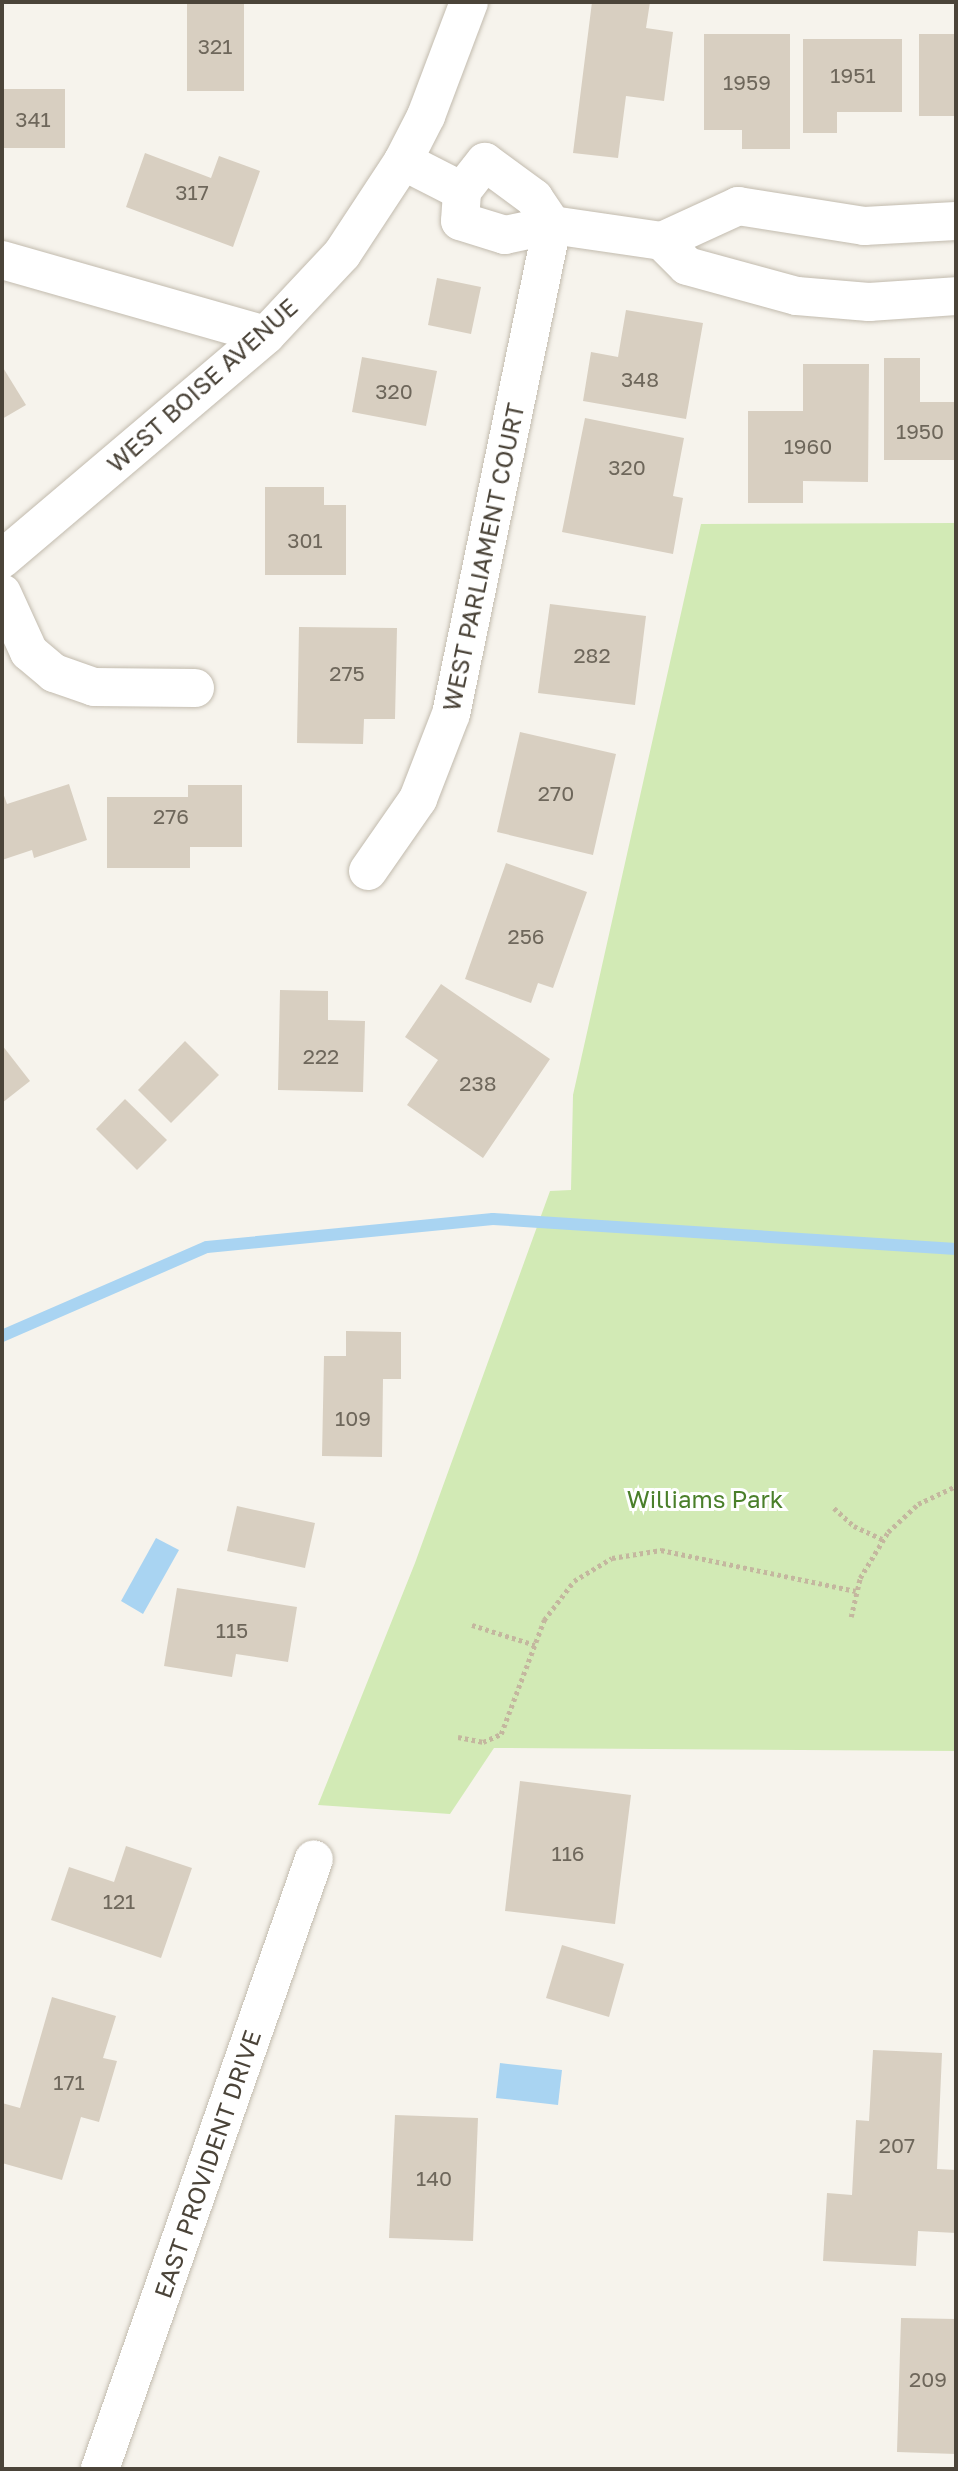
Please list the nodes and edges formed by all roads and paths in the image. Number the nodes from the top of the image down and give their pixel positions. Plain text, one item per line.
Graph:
1 (469, 2) edge
2 (403, 162) junction
3 (462, 191) junction
4 (956, 222) edge
5 (552, 225) junction
6 (663, 241) junction
7 (2, 260) edge
8 (956, 296) edge
9 (266, 335) junction
10 (2, 559) edge
11 (2, 593) edge
12 (195, 688) dead end
13 (368, 871) dead end
14 (956, 1486) edge
15 (834, 1508) dead end
16 (882, 1539) junction
17 (856, 1591) junction
18 (851, 1617) dead end
19 (472, 1625) dead end
20 (535, 1645) junction
21 (458, 1737) dead end
22 (313, 1860) dead end
23 (100, 2469) edge

1 - 2 street, WEST BOISE AVENUE
2 - 3 street
2 - 9 street, WEST BOISE AVENUE
3 - 5 street
3 - 5 street
4 - 6 street
5 - 6 street
5 - 13 street, WEST PARLIAMENT COURT
6 - 8 street
7 - 9 street
9 - 10 street, WEST BOISE AVENUE
11 - 12 street
14 - 16 path
15 - 16 path
16 - 17 path
17 - 18 path
17 - 20 path
19 - 20 path
20 - 21 path
22 - 23 street, EAST PROVIDENT DRIVE

